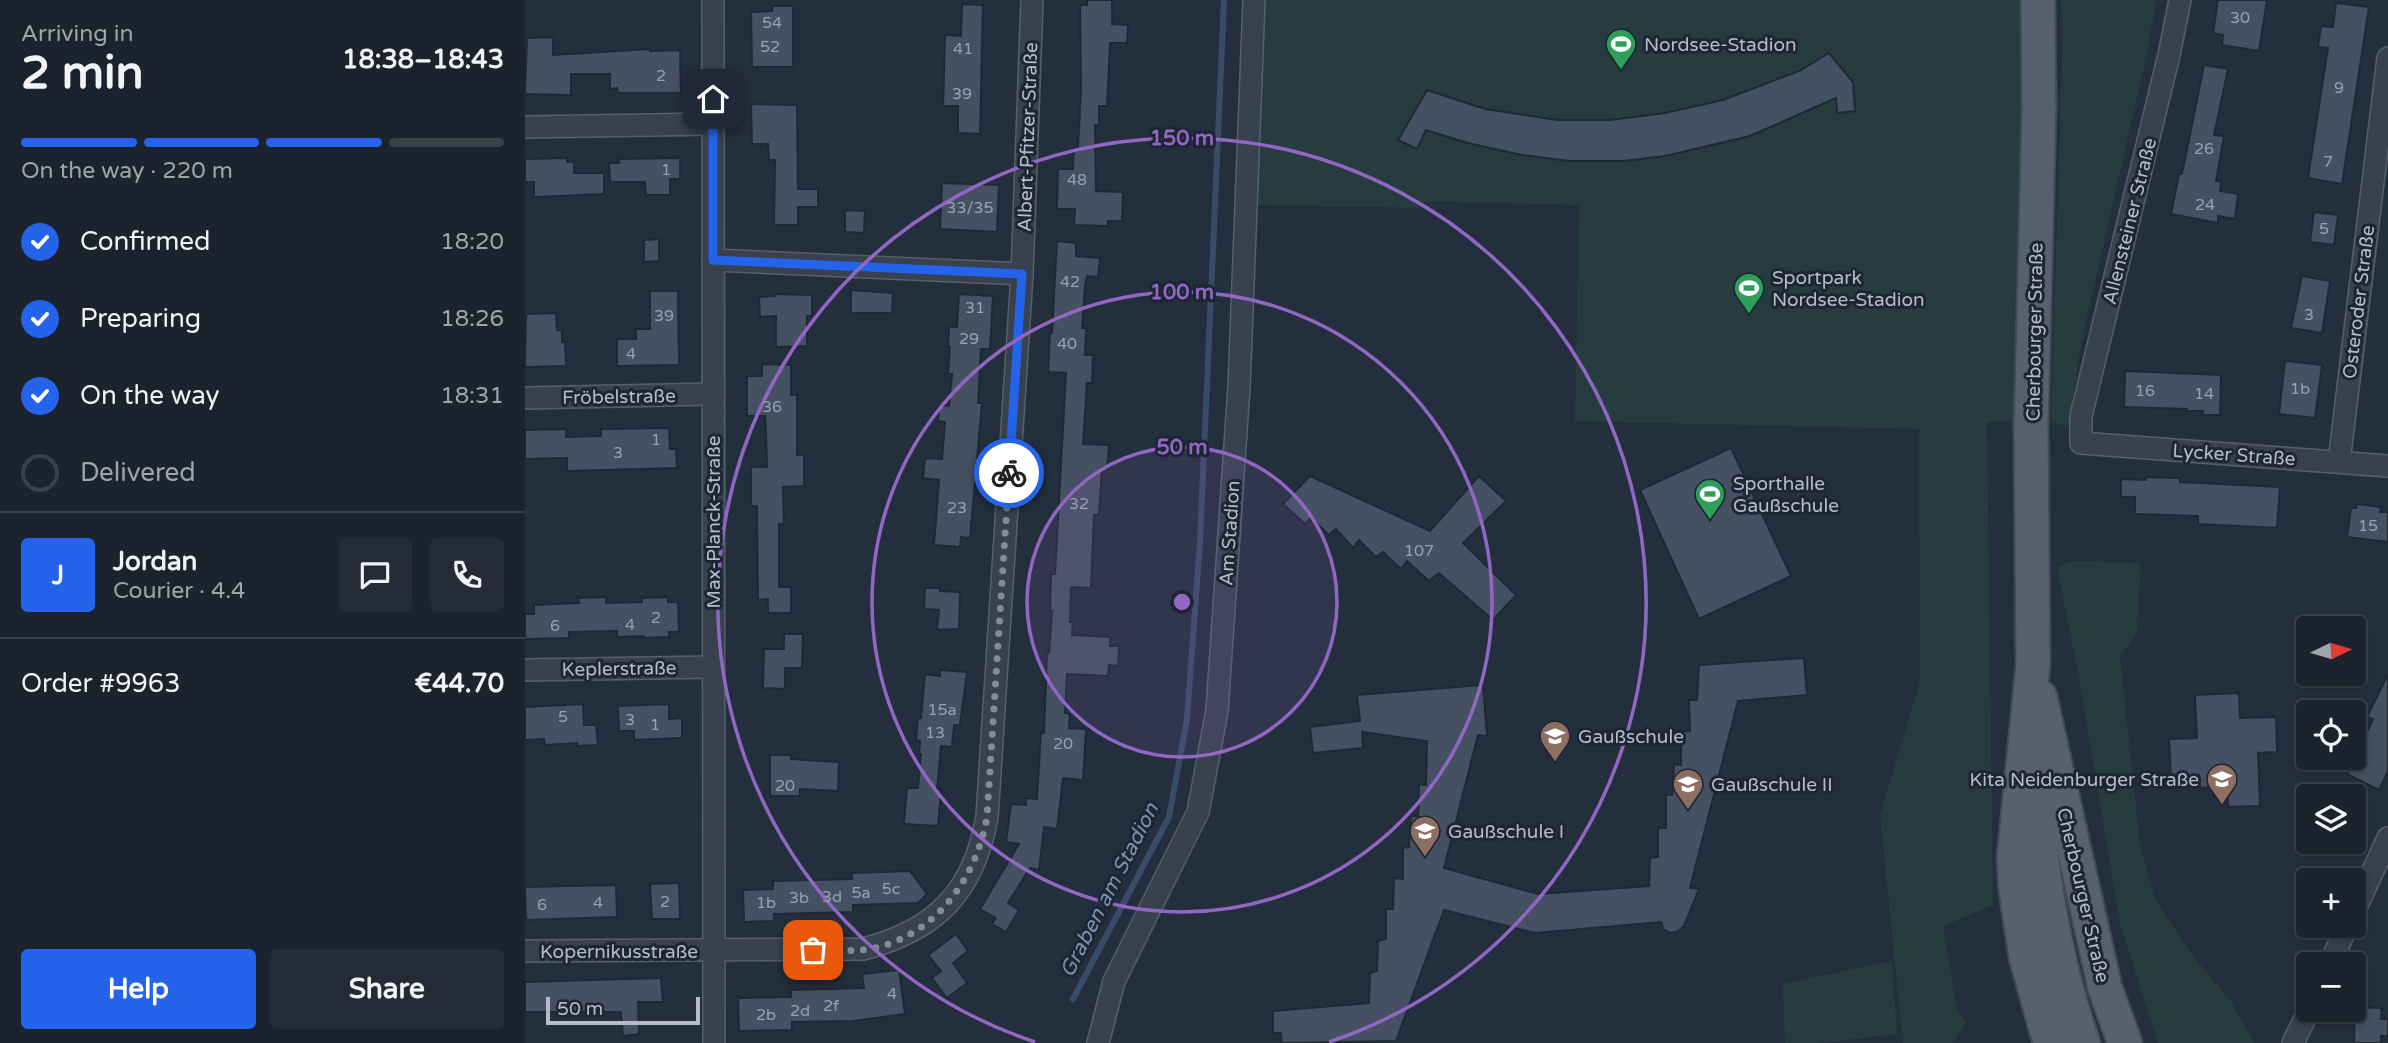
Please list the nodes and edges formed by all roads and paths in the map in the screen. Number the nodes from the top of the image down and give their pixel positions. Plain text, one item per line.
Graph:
1 (713, 0) edge
2 (1032, 0) edge
3 (1254, 0) edge
4 (2038, 0) edge
5 (2179, 0) edge
6 (2388, 58) edge
7 (713, 124) junction
8 (525, 127) edge
9 (713, 260) junction
10 (1022, 274) junction
11 (713, 394) junction
12 (525, 398) edge
13 (2081, 443) joint
14 (2339, 462) junction
15 (2388, 466) edge
16 (2033, 664) junction
17 (713, 667) junction
18 (525, 670) edge
19 (2388, 838) edge
20 (2366, 886) edge
21 (714, 950) junction
22 (525, 951) edge
23 (2304, 1022) edge
24 (714, 1043) edge
25 (1098, 1043) edge
26 (2050, 1043) edge
27 (2083, 1043) edge
28 (2125, 1043) edge
29 (2294, 1043) edge

1 - 7 street, Max-Planck-Straße
2 - 10 street, Albert-Pfitzer-Straße
3 - 25 street, Am Stadion
4 - 16 main road, Cherbourger Straße
5 - 13 street, Allensteiner Straße
6 - 14 street, Osteroder Straße
7 - 8 street
7 - 9 street, Max-Planck-Straße
9 - 10 street
9 - 11 street, Max-Planck-Straße
10 - 21 street, Albert-Pfitzer-Straße
11 - 12 street, Fröbelstraße
11 - 17 street, Max-Planck-Straße
13 - 14 street, Lycker Straße
14 - 15 street, Lycker Straße
16 - 26 main road, Cherbourger Straße
16 - 27 main road
16 - 28 main road, Cherbourger Straße
17 - 18 street, Keplerstraße
17 - 21 street, Max-Planck-Straße
19 - 20 street
21 - 22 street, Kopernikusstraße
21 - 24 street, Max-Planck-Straße
23 - 29 street

